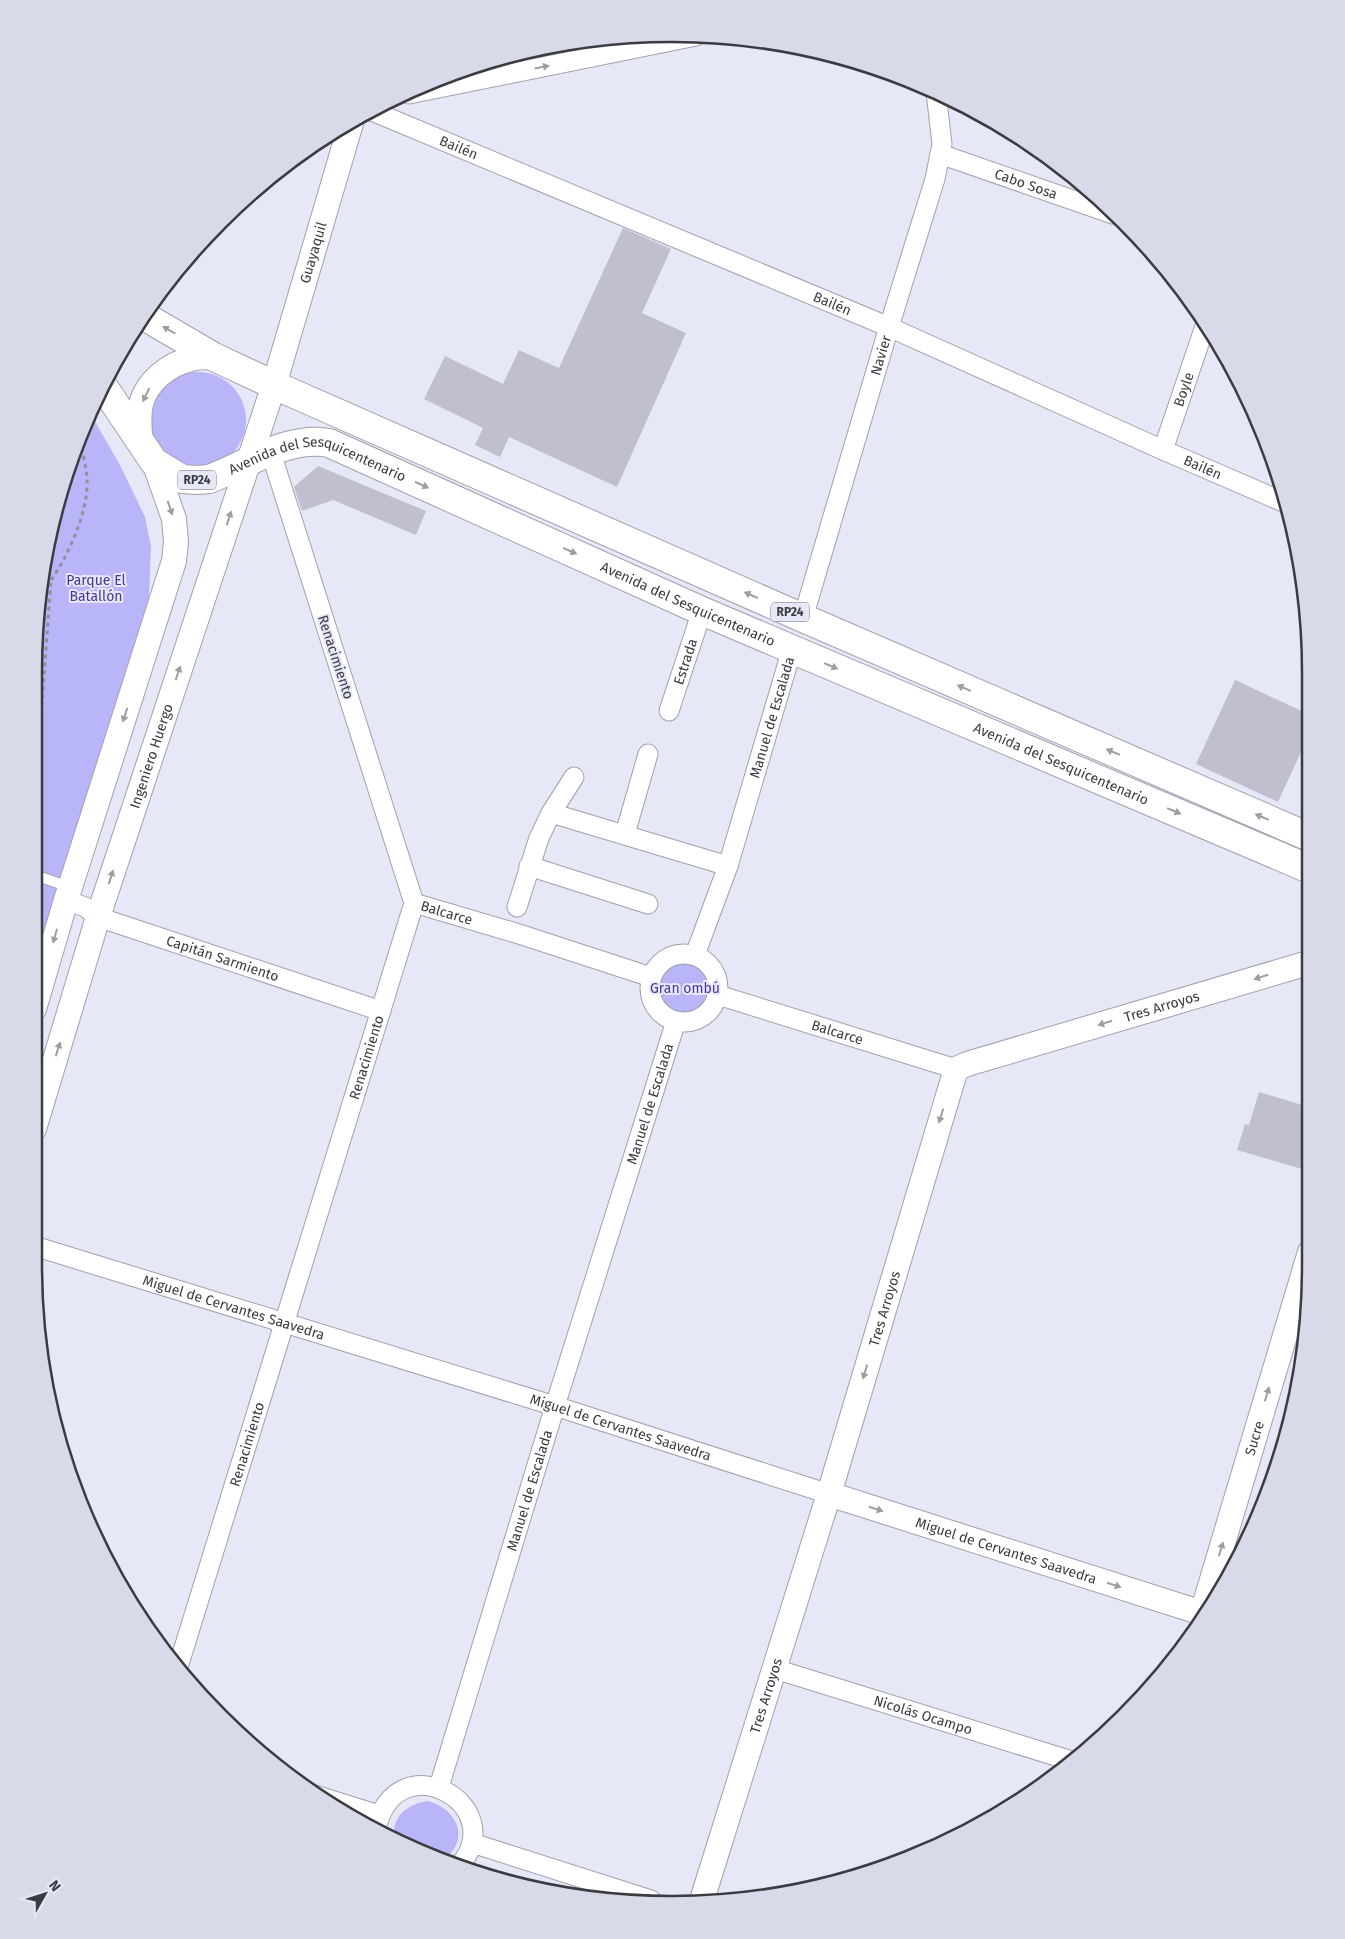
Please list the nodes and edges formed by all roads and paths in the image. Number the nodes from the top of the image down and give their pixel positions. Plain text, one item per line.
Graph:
1 (664, 42) edge
2 (434, 89) edge
3 (937, 101) edge
4 (380, 115) edge
5 (348, 133) edge
6 (940, 154) junction
7 (1099, 209) edge
8 (151, 320) edge
9 (889, 327) junction
10 (1203, 333) edge
11 (214, 357) junction
12 (274, 385) junction
13 (108, 393) edge
14 (140, 440) junction
15 (1163, 450) junction
16 (83, 452) edge
17 (260, 457) junction
18 (154, 462) junction
19 (1278, 500) edge
20 (51, 581) junction
21 (49, 583) edge
22 (702, 611) junction
23 (803, 618) junction
24 (792, 649) junction
25 (42, 701) edge
26 (669, 711) dead end
27 (648, 754) dead end
28 (574, 777) dead end
29 (551, 813) junction
30 (625, 834) junction
31 (1302, 834) edge
32 (529, 866) junction
33 (728, 866) junction
34 (1302, 866) edge
35 (42, 879) edge
36 (68, 893) junction
37 (414, 903) junction
38 (648, 904) dead end
39 (516, 908) dead end
40 (98, 917) junction
41 (696, 955) junction
42 (1302, 965) edge
43 (651, 977) junction
44 (42, 983) edge
45 (718, 995) junction
46 (381, 1010) junction
47 (42, 1014) edge
48 (676, 1021) junction
49 (66, 1022) junction
50 (956, 1069) junction
51 (42, 1102) edge
52 (42, 1248) edge
53 (1301, 1298) edge
54 (284, 1322) junction
55 (555, 1406) junction
56 (829, 1494) junction
57 (1208, 1598) edge
58 (1197, 1615) edge
59 (180, 1659) edge
60 (775, 1669) junction
61 (1065, 1759) edge
62 (439, 1788) junction
63 (366, 1817) edge
64 (378, 1822) edge
65 (472, 1843) junction
66 (464, 1861) edge
67 (636, 1895) edge
68 (704, 1895) edge

2 -> 1 street
3 - 6 street, Navier
4 - 9 street, Bailén
5 - 12 street, Guayaquil
6 - 7 street, Cabo Sosa
6 - 9 street, Navier
11 -> 8 main road, RP24
9 - 15 street, Bailén
9 - 23 street, Navier
10 - 15 street, Boyle
11 - 12 main road, RP24
11 -> 14 street
12 - 17 street, Ingeniero Huergo
23 -> 12 main road, RP24
13 - 14 main road, Avenida del Sesquicentenario / RP24
14 - 18 main road, Avenida del Sesquicentenario / RP24
15 - 19 street, Bailén
16 - 20 path
17 - 18 main road, Avenida del Sesquicentenario / RP24
17 -> 22 main road, Avenida del Sesquicentenario / RP24
17 - 37 street, Renacimiento
40 -> 17 street, Ingeniero Huergo
18 -> 36 street
20 - 21 path
20 - 25 path
22 - 24 main road, Avenida del Sesquicentenario / RP24
22 - 26 street, Estrada
31 -> 23 main road, RP24
24 - 33 street, Manuel de Escalada
24 -> 34 main road, Avenida del Sesquicentenario / RP24
27 - 30 street
28 - 29 street
29 - 30 street
29 - 32 street
30 - 33 street
32 - 38 street
32 - 39 street
33 - 41 street, Manuel de Escalada
35 - 36 lane
36 - 40 street, Capitán Sarmiento
36 -> 44 street
37 - 43 street, Balcarce
37 - 46 street, Renacimiento
40 - 46 street, Capitán Sarmiento
40 - 49 street, Ingeniero Huergo
41 - 43 street
41 - 45 street
42 -> 50 street, Tres Arroyos
43 - 48 street
45 - 48 street
45 - 50 street, Balcarce
46 - 54 street, Renacimiento
47 - 49 street
48 - 55 street, Manuel de Escalada
51 -> 49 street, Ingeniero Huergo
50 -> 56 street, Tres Arroyos
52 - 54 street, Miguel de Cervantes Saavedra
57 -> 53 street, Sucre
54 - 55 street, Miguel de Cervantes Saavedra
54 - 59 street, Renacimiento
55 - 56 street, Miguel de Cervantes Saavedra
55 - 62 street, Manuel de Escalada
56 -> 58 street, Miguel de Cervantes Saavedra
56 - 60 street, Tres Arroyos
60 - 61 street, Nicolás Ocampo
60 - 68 street, Tres Arroyos
62 - 64 street
62 - 65 street
63 - 64 street
65 - 66 street
65 - 67 street

